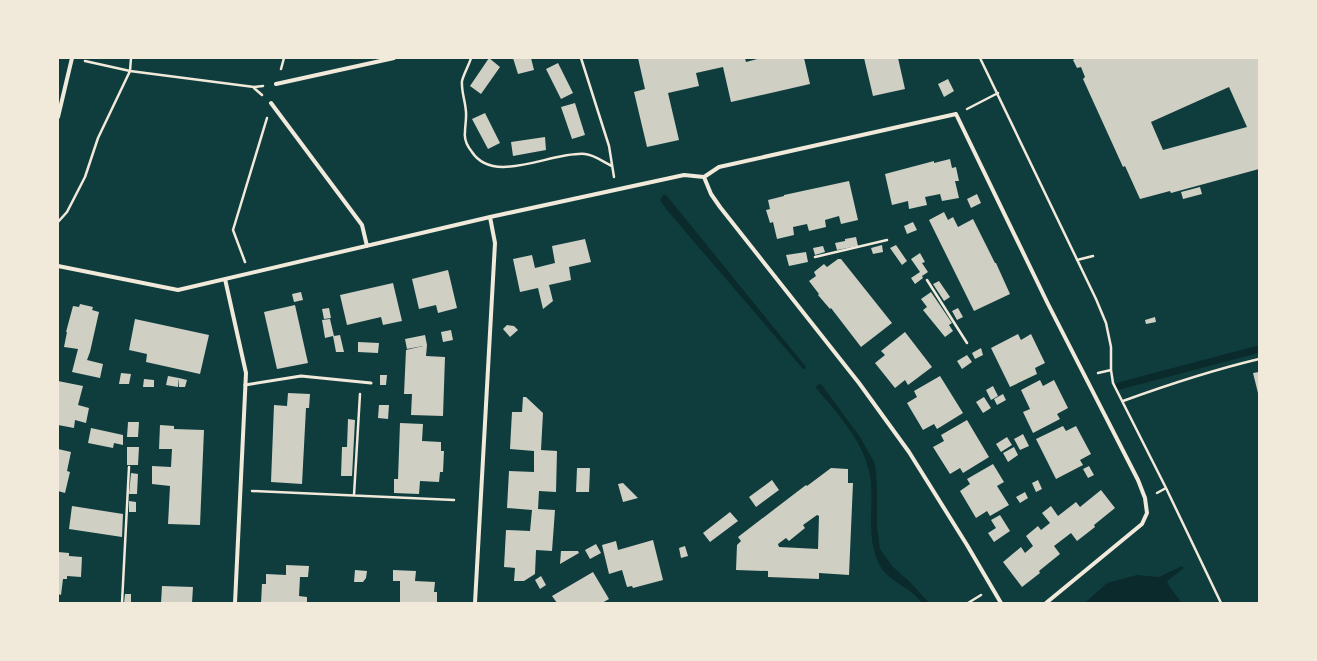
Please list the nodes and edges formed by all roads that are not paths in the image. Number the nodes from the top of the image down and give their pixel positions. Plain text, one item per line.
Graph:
1 (72, 58) edge
2 (394, 58) edge
3 (276, 84) road end
4 (271, 103) road end
5 (58, 117) edge
6 (704, 177) junction
7 (490, 217) junction
8 (367, 246) junction
9 (58, 266) edge
10 (225, 279) junction
11 (371, 383) dead end
12 (245, 385) junction
13 (235, 603) edge
14 (475, 603) edge
15 (1000, 603) edge
16 (1046, 603) edge

1 - 5 street
2 - 3 street
4 - 8 street
6 - 7 street
6 - 15 street
6 - 16 street
7 - 8 street
7 - 14 street
8 - 10 street
9 - 10 street
10 - 12 street
11 - 12 lane
12 - 13 street

